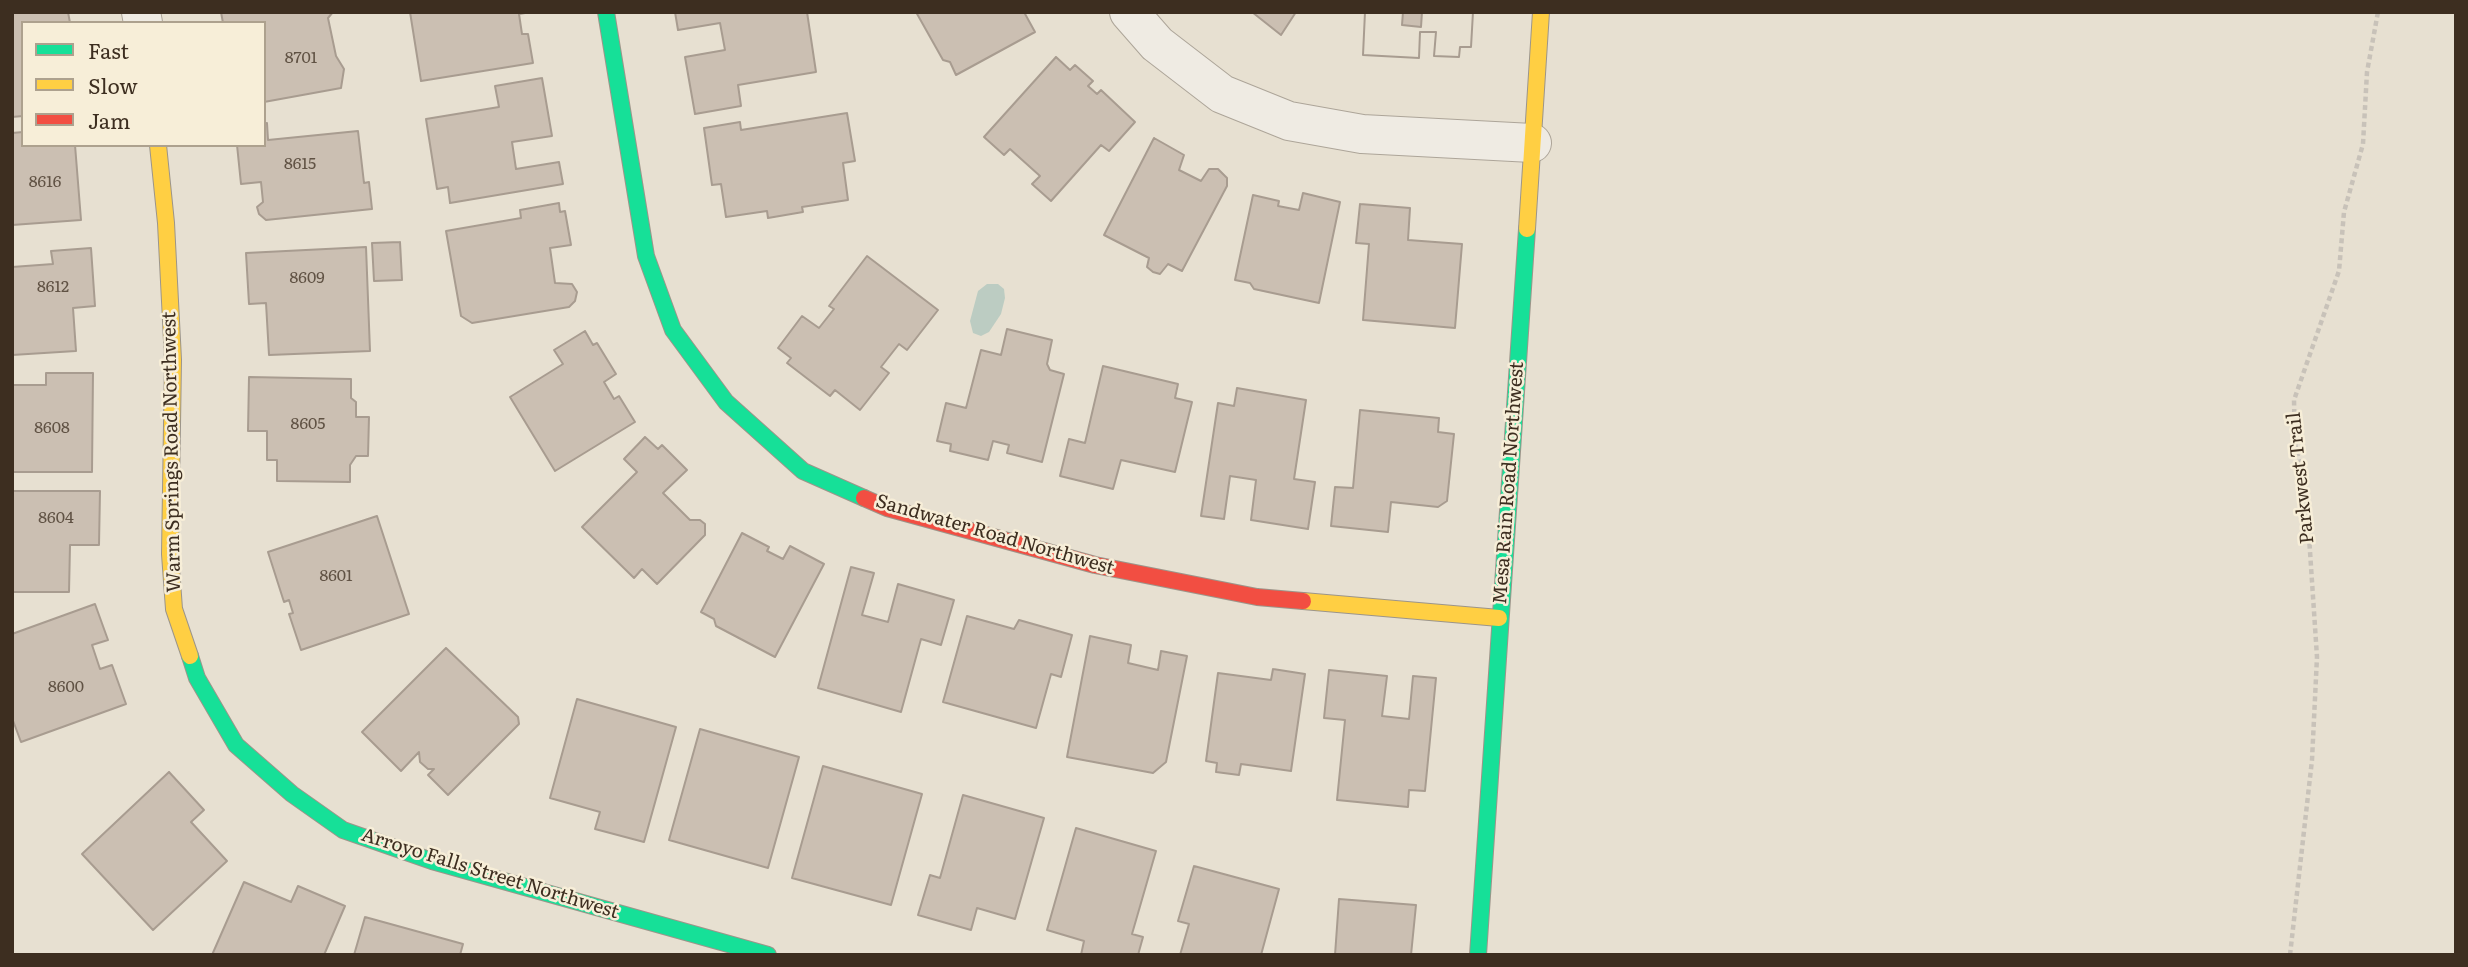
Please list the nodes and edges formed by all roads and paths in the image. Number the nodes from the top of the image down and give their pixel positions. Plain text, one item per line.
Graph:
1 (606, 12) edge
2 (1129, 12) edge
3 (1541, 12) edge
4 (2378, 12) edge
5 (1532, 143) junction
6 (158, 147) edge
7 (1499, 618) junction
8 (236, 745) joint
9 (768, 955) edge
10 (1478, 955) edge
11 (2290, 955) edge

1 - 7 street, Sandwater Road Northwest
2 - 5 street
3 - 5 street, Mesa Rain Road Northwest
4 - 11 path, Parkwest Trail
5 - 7 street, Mesa Rain Road Northwest
6 - 8 street, Warm Springs Road Northwest
7 - 10 street, Mesa Rain Road Northwest
8 - 9 street, Arroyo Falls Street Northwest

